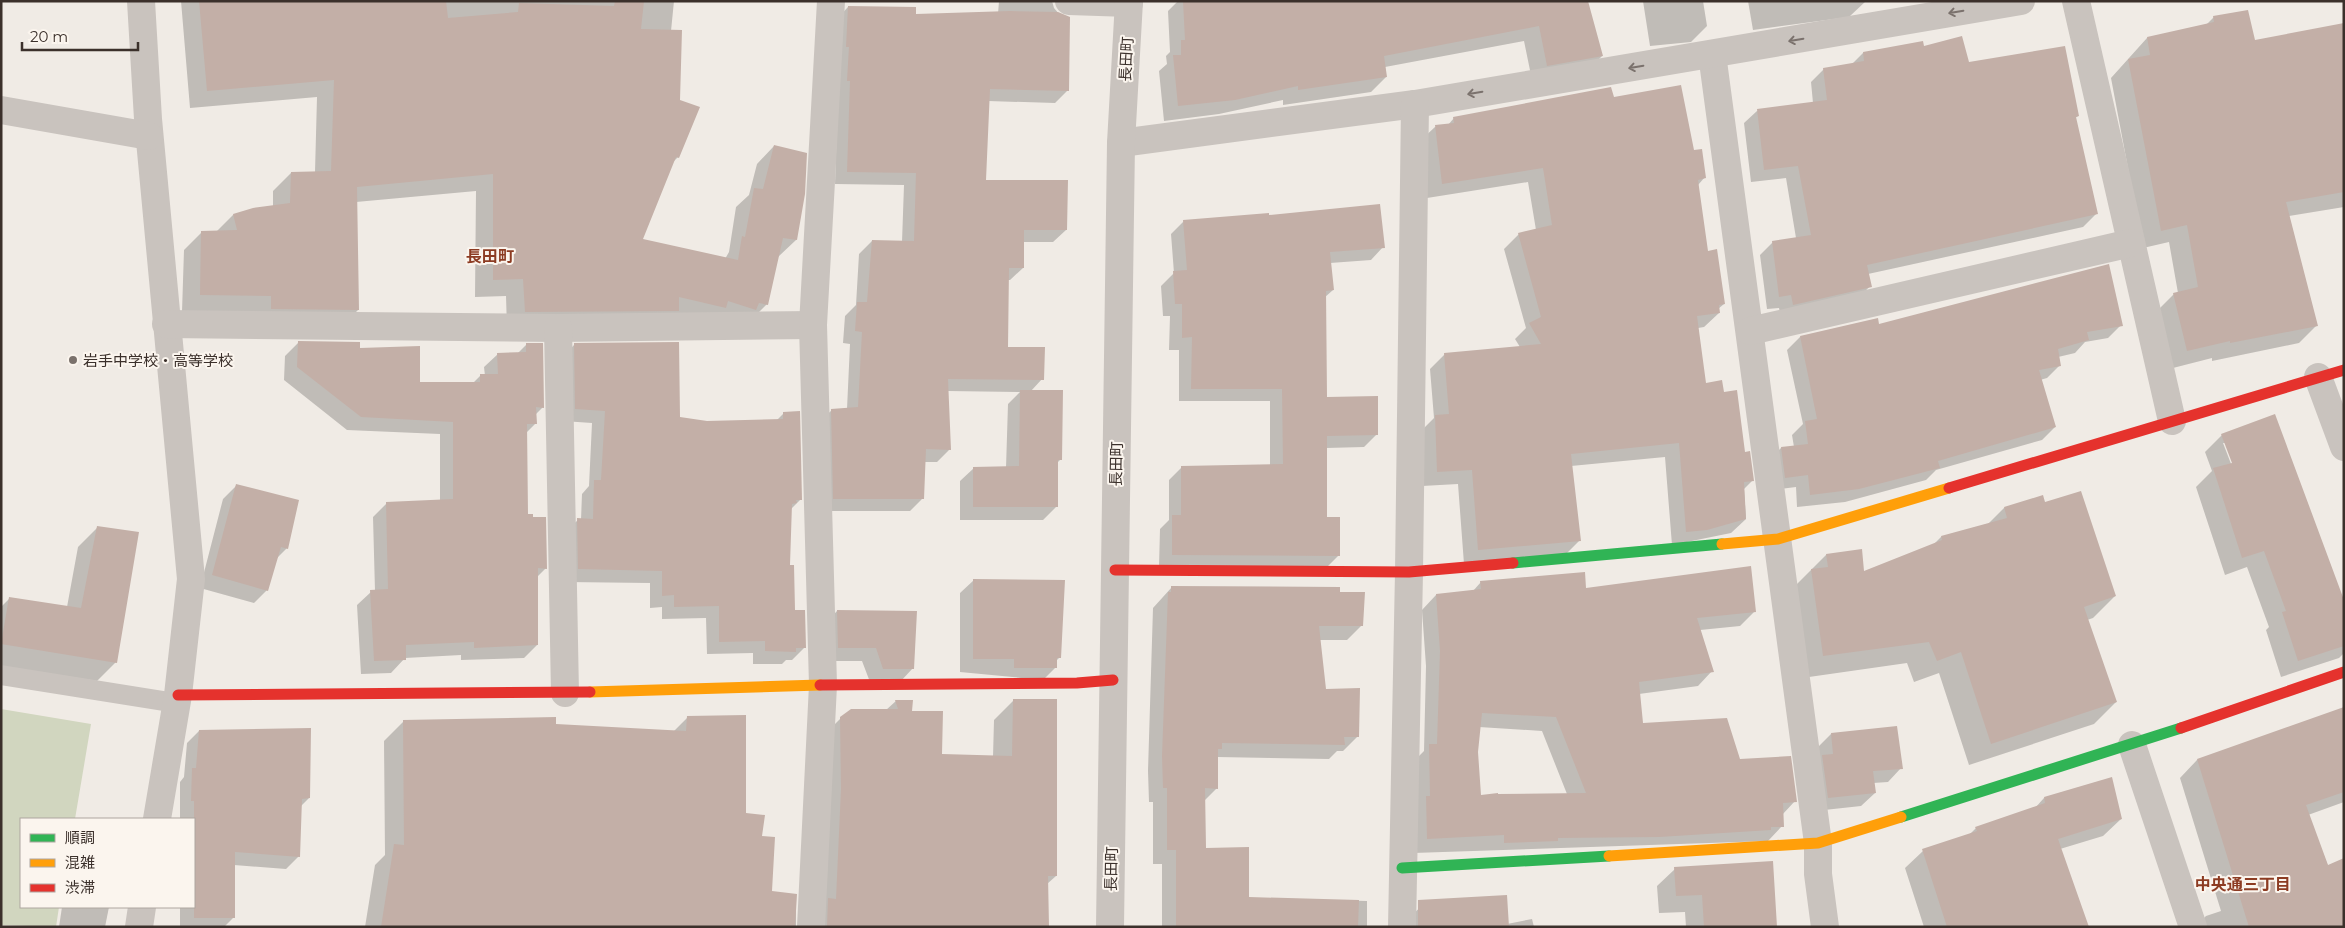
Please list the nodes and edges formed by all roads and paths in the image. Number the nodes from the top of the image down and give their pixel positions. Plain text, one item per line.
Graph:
1 (141, 1) edge
2 (830, 1) edge
3 (1069, 1) edge
4 (2021, 1) edge
5 (2076, 1) edge
6 (1129, 2) edge
7 (1712, 54) junction
8 (1415, 104) junction
9 (1, 110) edge
10 (149, 136) junction
11 (1121, 142) junction
12 (2131, 243) junction
13 (166, 324) junction
14 (813, 325) junction
15 (558, 328) junction
16 (1750, 331) junction
17 (2344, 370) edge
18 (2318, 378) junction
19 (2172, 421) junction
20 (2344, 447) edge
21 (1778, 539) junction
22 (1115, 570) junction
23 (1409, 572) junction
24 (2344, 672) edge
25 (1, 675) edge
26 (1113, 680) junction
27 (823, 685) junction
28 (565, 693) junction
29 (177, 699) junction
30 (2132, 745) junction
31 (157, 818) edge
32 (1818, 843) junction
33 (1402, 868) junction
34 (142, 908) edge
35 (139, 927) edge
36 (811, 927) edge
37 (1110, 927) edge
38 (1402, 927) edge
39 (1825, 927) edge
40 (2193, 927) edge

1 - 10 street
2 - 14 street
3 - 6 street
4 -> 7 street
5 - 12 street
6 - 11 street, 長田町
7 -> 8 street
7 - 16 street
8 - 11 street
8 - 23 street
9 - 10 street
10 - 13 street
11 - 22 street, 長田町
12 - 16 street
12 - 19 street
13 - 15 street
13 - 29 street
14 - 15 street
14 - 27 street
15 - 28 street
16 - 21 street
17 - 18 street
18 - 19 street
18 - 20 street
19 - 21 street
21 - 23 street
21 - 32 street
22 - 23 street
22 - 26 street, 長田町
23 - 33 street
24 - 30 street
25 - 29 lane
26 - 27 street
26 - 37 street, 長田町
27 - 28 street
27 - 36 street
28 - 29 street
29 - 31 street
30 - 32 street
30 - 40 street
32 - 33 street
32 - 39 street
33 - 38 street
34 - 35 street

